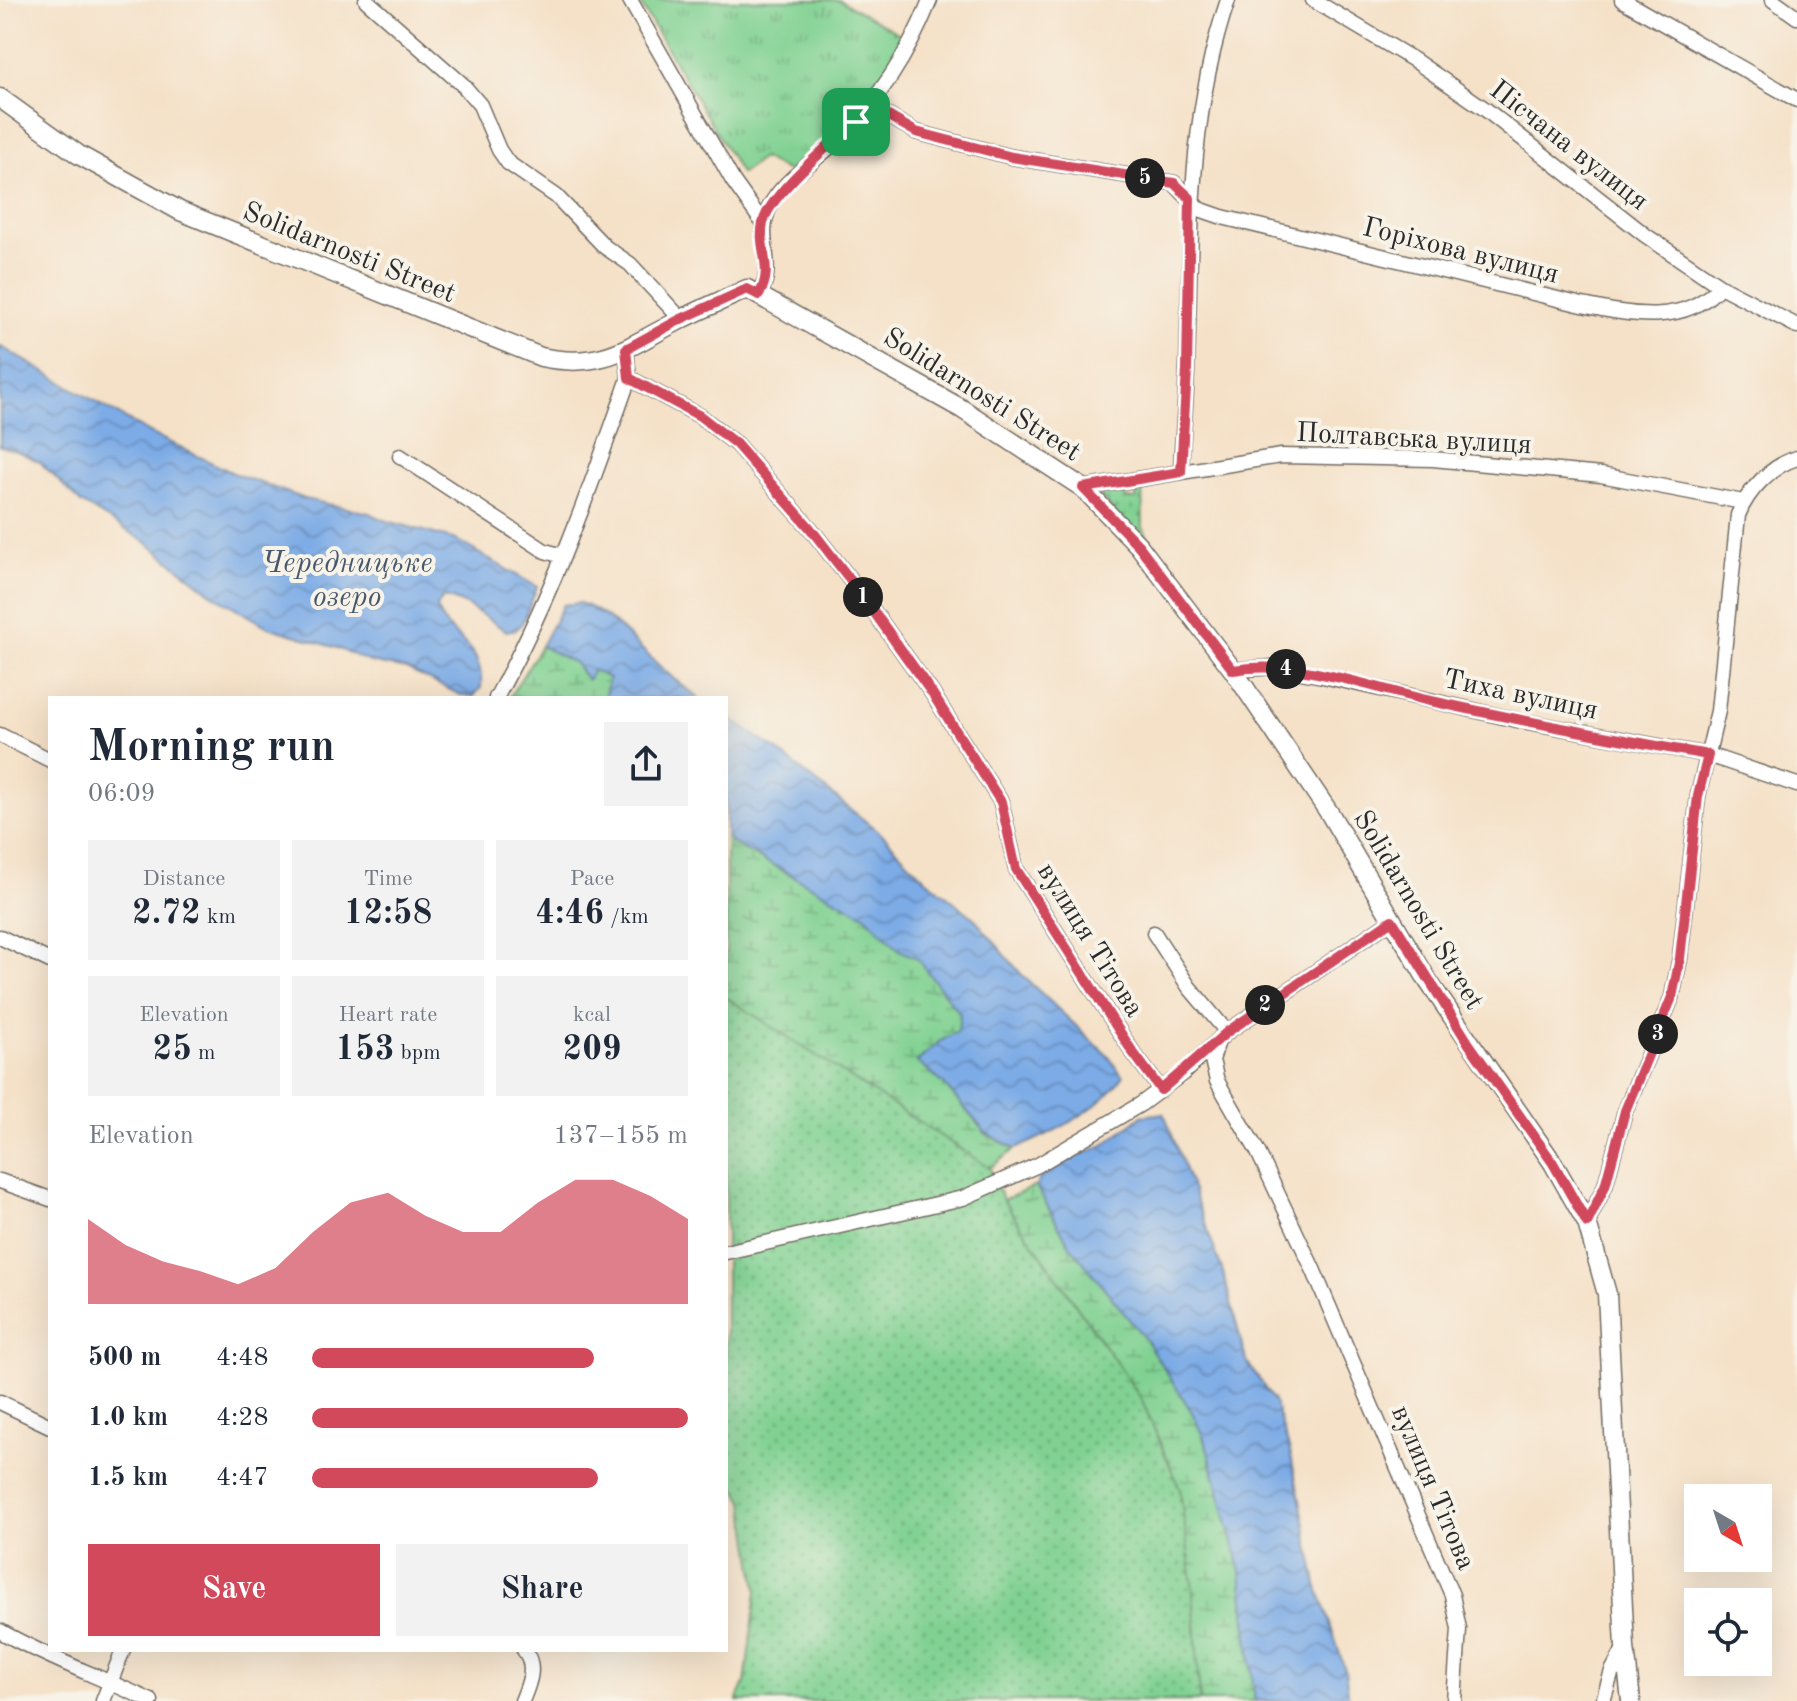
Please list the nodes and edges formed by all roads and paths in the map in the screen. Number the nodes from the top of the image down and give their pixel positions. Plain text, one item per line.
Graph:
1 (366, 0) edge
2 (630, 0) edge
3 (930, 0) edge
4 (1228, 0) edge
5 (1313, 0) edge
6 (1622, 0) edge
7 (1773, 0) edge
8 (1797, 17) edge
9 (0, 98) edge
10 (1797, 100) edge
11 (871, 106) junction
12 (1190, 198) junction
13 (763, 223) junction
14 (1720, 286) junction
15 (759, 295) junction
16 (681, 319) junction
17 (1797, 326) edge
18 (626, 349) junction
19 (629, 378) junction
20 (400, 456) dead end
21 (1797, 458) edge
22 (1181, 472) junction
23 (1083, 488) junction
24 (1708, 495) junction
25 (1743, 502) junction
26 (1735, 526) junction
27 (563, 556) junction
28 (1233, 670) junction
29 (497, 696) edge
30 (0, 735) edge
31 (1708, 755) junction
32 (48, 759) edge
33 (1797, 785) edge
34 (1392, 920) junction
35 (1154, 933) dead end
36 (0, 937) edge
37 (48, 960) edge
38 (1222, 1036) junction
39 (1161, 1090) junction
40 (0, 1181) edge
41 (48, 1198) edge
42 (1587, 1223) junction
43 (728, 1252) edge
44 (0, 1402) edge
45 (48, 1425) edge
46 (0, 1631) edge
47 (1625, 1647) junction
48 (122, 1652) edge
49 (527, 1653) edge
50 (110, 1682) junction
51 (103, 1701) edge
52 (151, 1701) edge
53 (522, 1701) edge
54 (1454, 1701) edge
55 (1603, 1701) edge
56 (1631, 1701) edge

1 - 16 street
2 - 13 street
3 - 11 street
4 - 12 street
5 - 14 street, Пісчана вулиця
6 - 10 street
7 - 8 street
9 - 18 main road, Solidarnosti Street
11 - 12 street, Горіхова вулиця
11 - 13 street
12 - 14 street, Горіхова вулиця
12 - 22 street
13 - 15 street
14 - 17 street, Пісчана вулиця
15 - 16 main road, Solidarnosti Street
15 - 23 main road, Solidarnosti Street
16 - 18 main road, Solidarnosti Street
18 - 19 street
19 - 27 street
19 - 39 street, вулиця Тітова
20 - 27 street
21 - 25 street
22 - 23 street, Полтавська вулиця
22 - 24 street, Полтавська вулиця
23 - 28 main road, Solidarnosti Street
24 - 25 street, Полтавська вулиця
24 - 26 street
25 - 26 street
26 - 31 street
27 - 29 street
28 - 31 street, Тиха вулиця
28 - 34 main road, Solidarnosti Street
30 - 32 street
31 - 33 street, Тиха вулиця
31 - 42 street
34 - 38 street
34 - 42 main road, Solidarnosti Street
35 - 38 street, вулиця Тітова
36 - 37 street
38 - 39 street
38 - 54 street, вулиця Тітова
39 - 43 street
40 - 41 street
42 - 47 main road, Solidarnosti Street
44 - 45 street
46 - 50 street
47 - 55 street, Solidarnosti Street
47 - 56 main road
48 - 50 street
49 - 53 street
50 - 51 street
50 - 52 street

